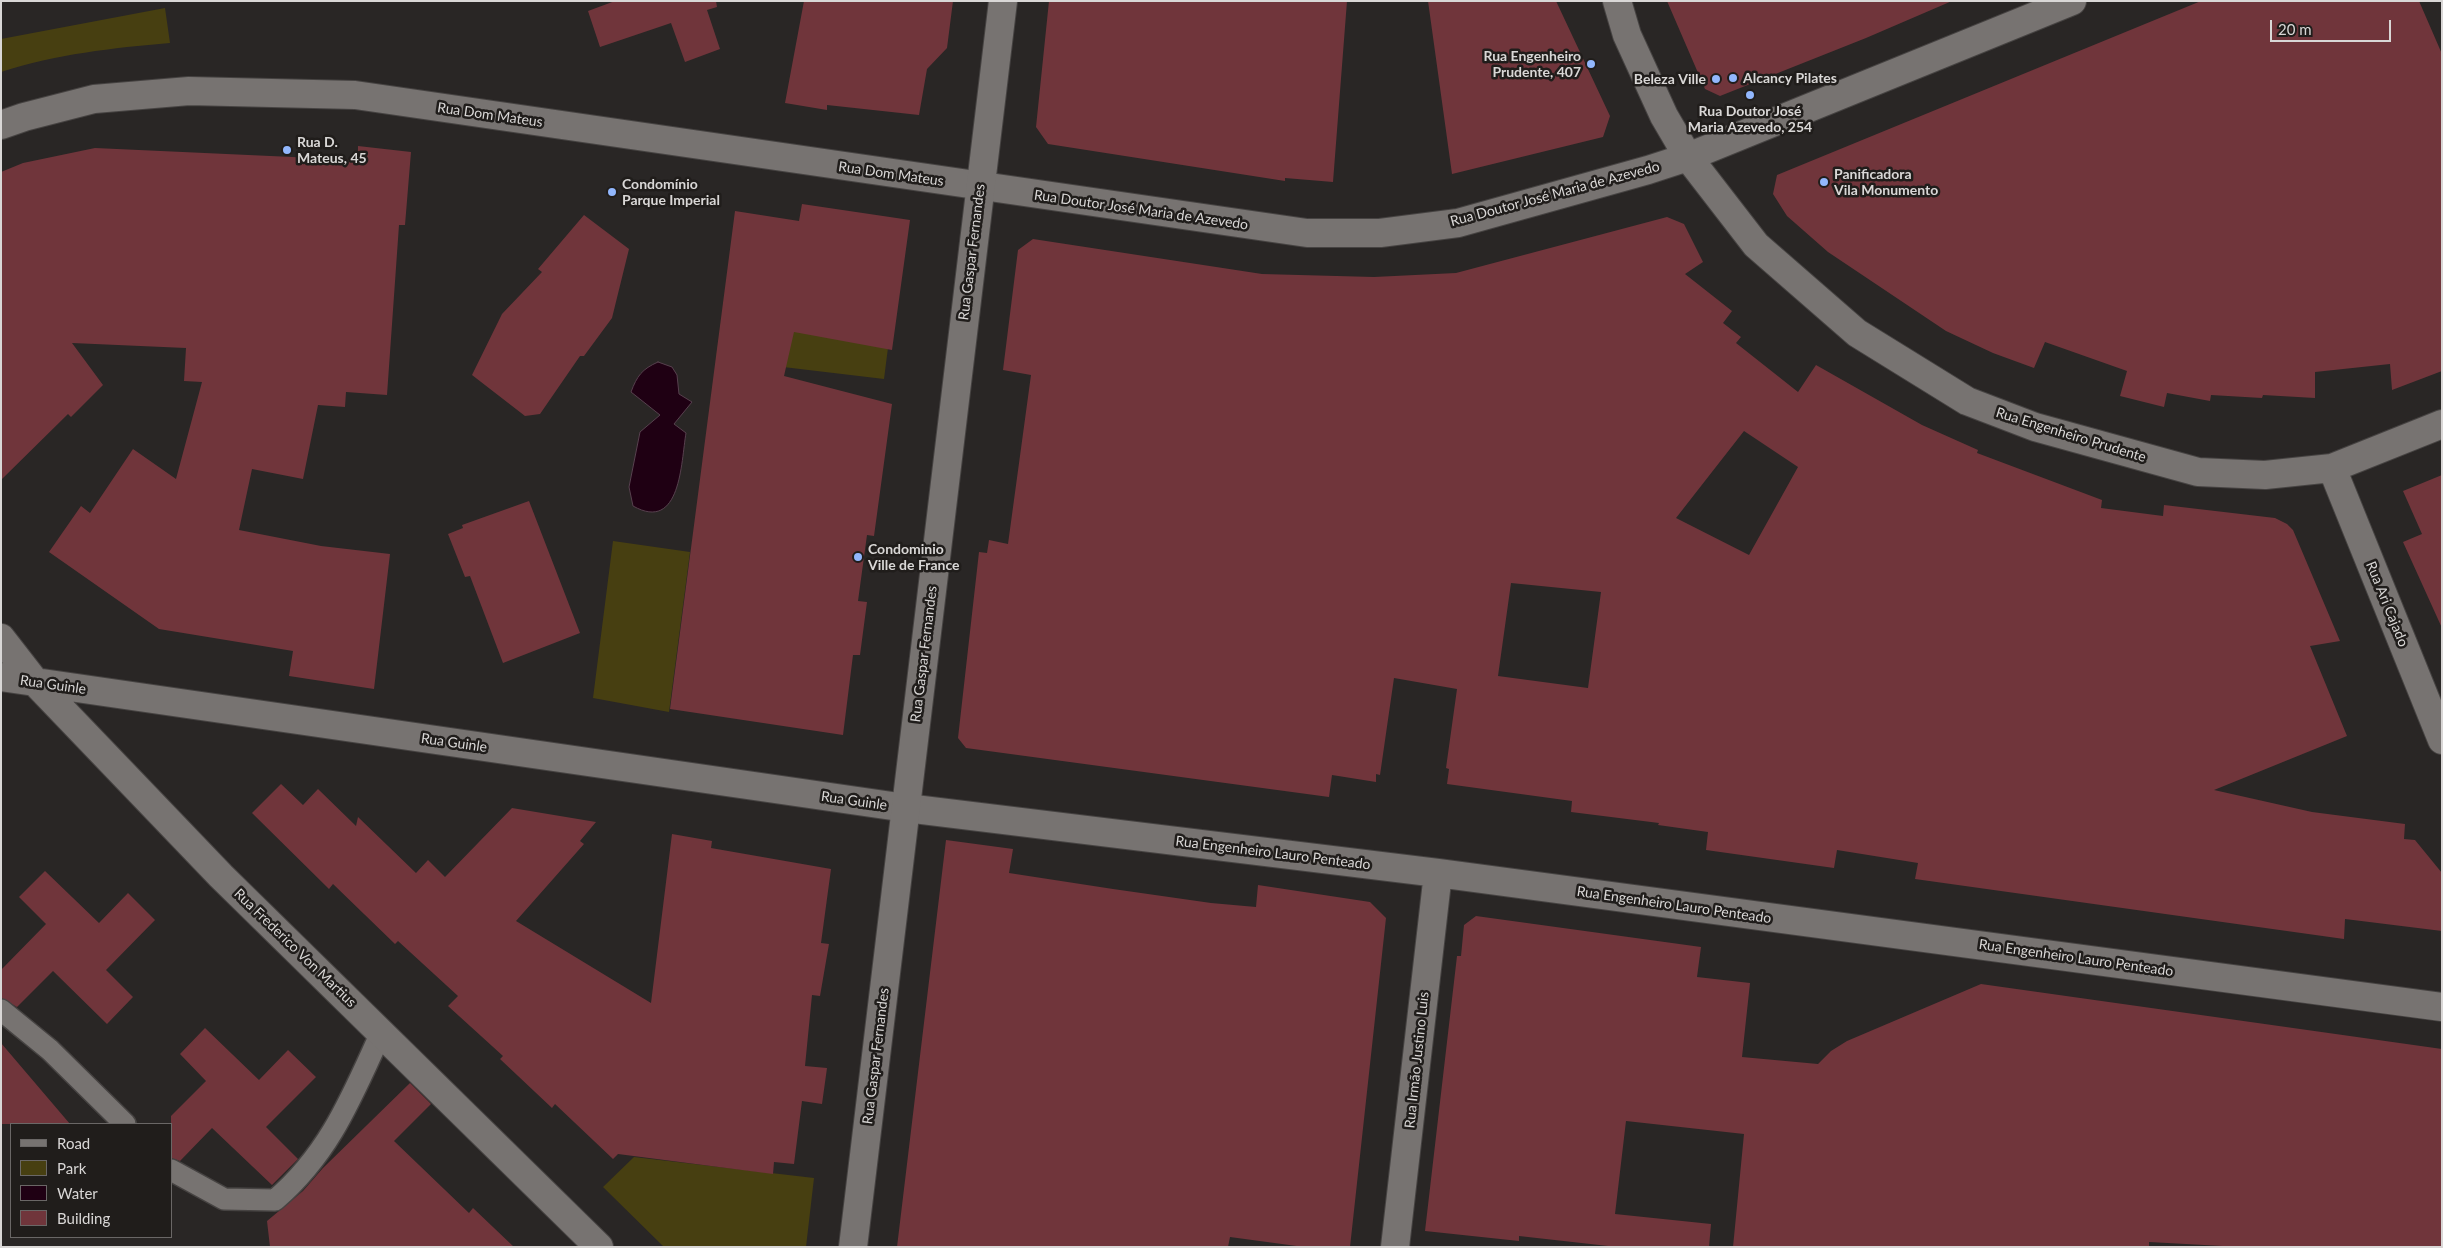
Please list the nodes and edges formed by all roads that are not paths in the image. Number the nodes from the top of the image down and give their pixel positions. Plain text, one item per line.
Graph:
1 (1003, 1) edge
2 (1617, 1) edge
3 (2072, 1) edge
4 (1, 125) edge
5 (1688, 156) junction
6 (980, 187) junction
7 (2442, 424) edge
8 (2332, 468) junction
9 (1, 638) edge
10 (1, 677) edge
11 (36, 683) junction
12 (2442, 740) edge
13 (906, 808) junction
14 (1438, 873) junction
15 (2442, 1007) edge
16 (1, 1010) edge
17 (381, 1032) junction
18 (123, 1123) edge
19 (172, 1171) edge
20 (599, 1247) edge
21 (853, 1247) edge
22 (1396, 1247) edge

1 - 6 street, Rua Gaspar Fernandes
2 - 5 street, Rua Engenheiro Prudente
3 - 5 street, Rua Doutor José Maria de Azevedo
4 - 6 street, Rua Dom Mateus
5 - 6 street, Rua Doutor José Maria de Azevedo
5 - 8 street, Rua Engenheiro Prudente
6 - 13 street, Rua Gaspar Fernandes
7 - 8 street, Rua Engenheiro Prudente
8 - 12 street, Rua Ari Cajado
9 - 11 street, Rua Frederico Von Martius
10 - 11 street, Rua Guinle
11 - 13 street, Rua Guinle
11 - 17 street, Rua Frederico Von Martius
13 - 14 street, Rua Engenheiro Lauro Penteado
13 - 21 street, Rua Gaspar Fernandes
14 - 15 street, Rua Engenheiro Lauro Penteado
14 - 22 street, Rua Irmão Justino Luis
16 - 18 lane
17 - 19 lane
17 - 20 street, Rua Frederico Von Martius

